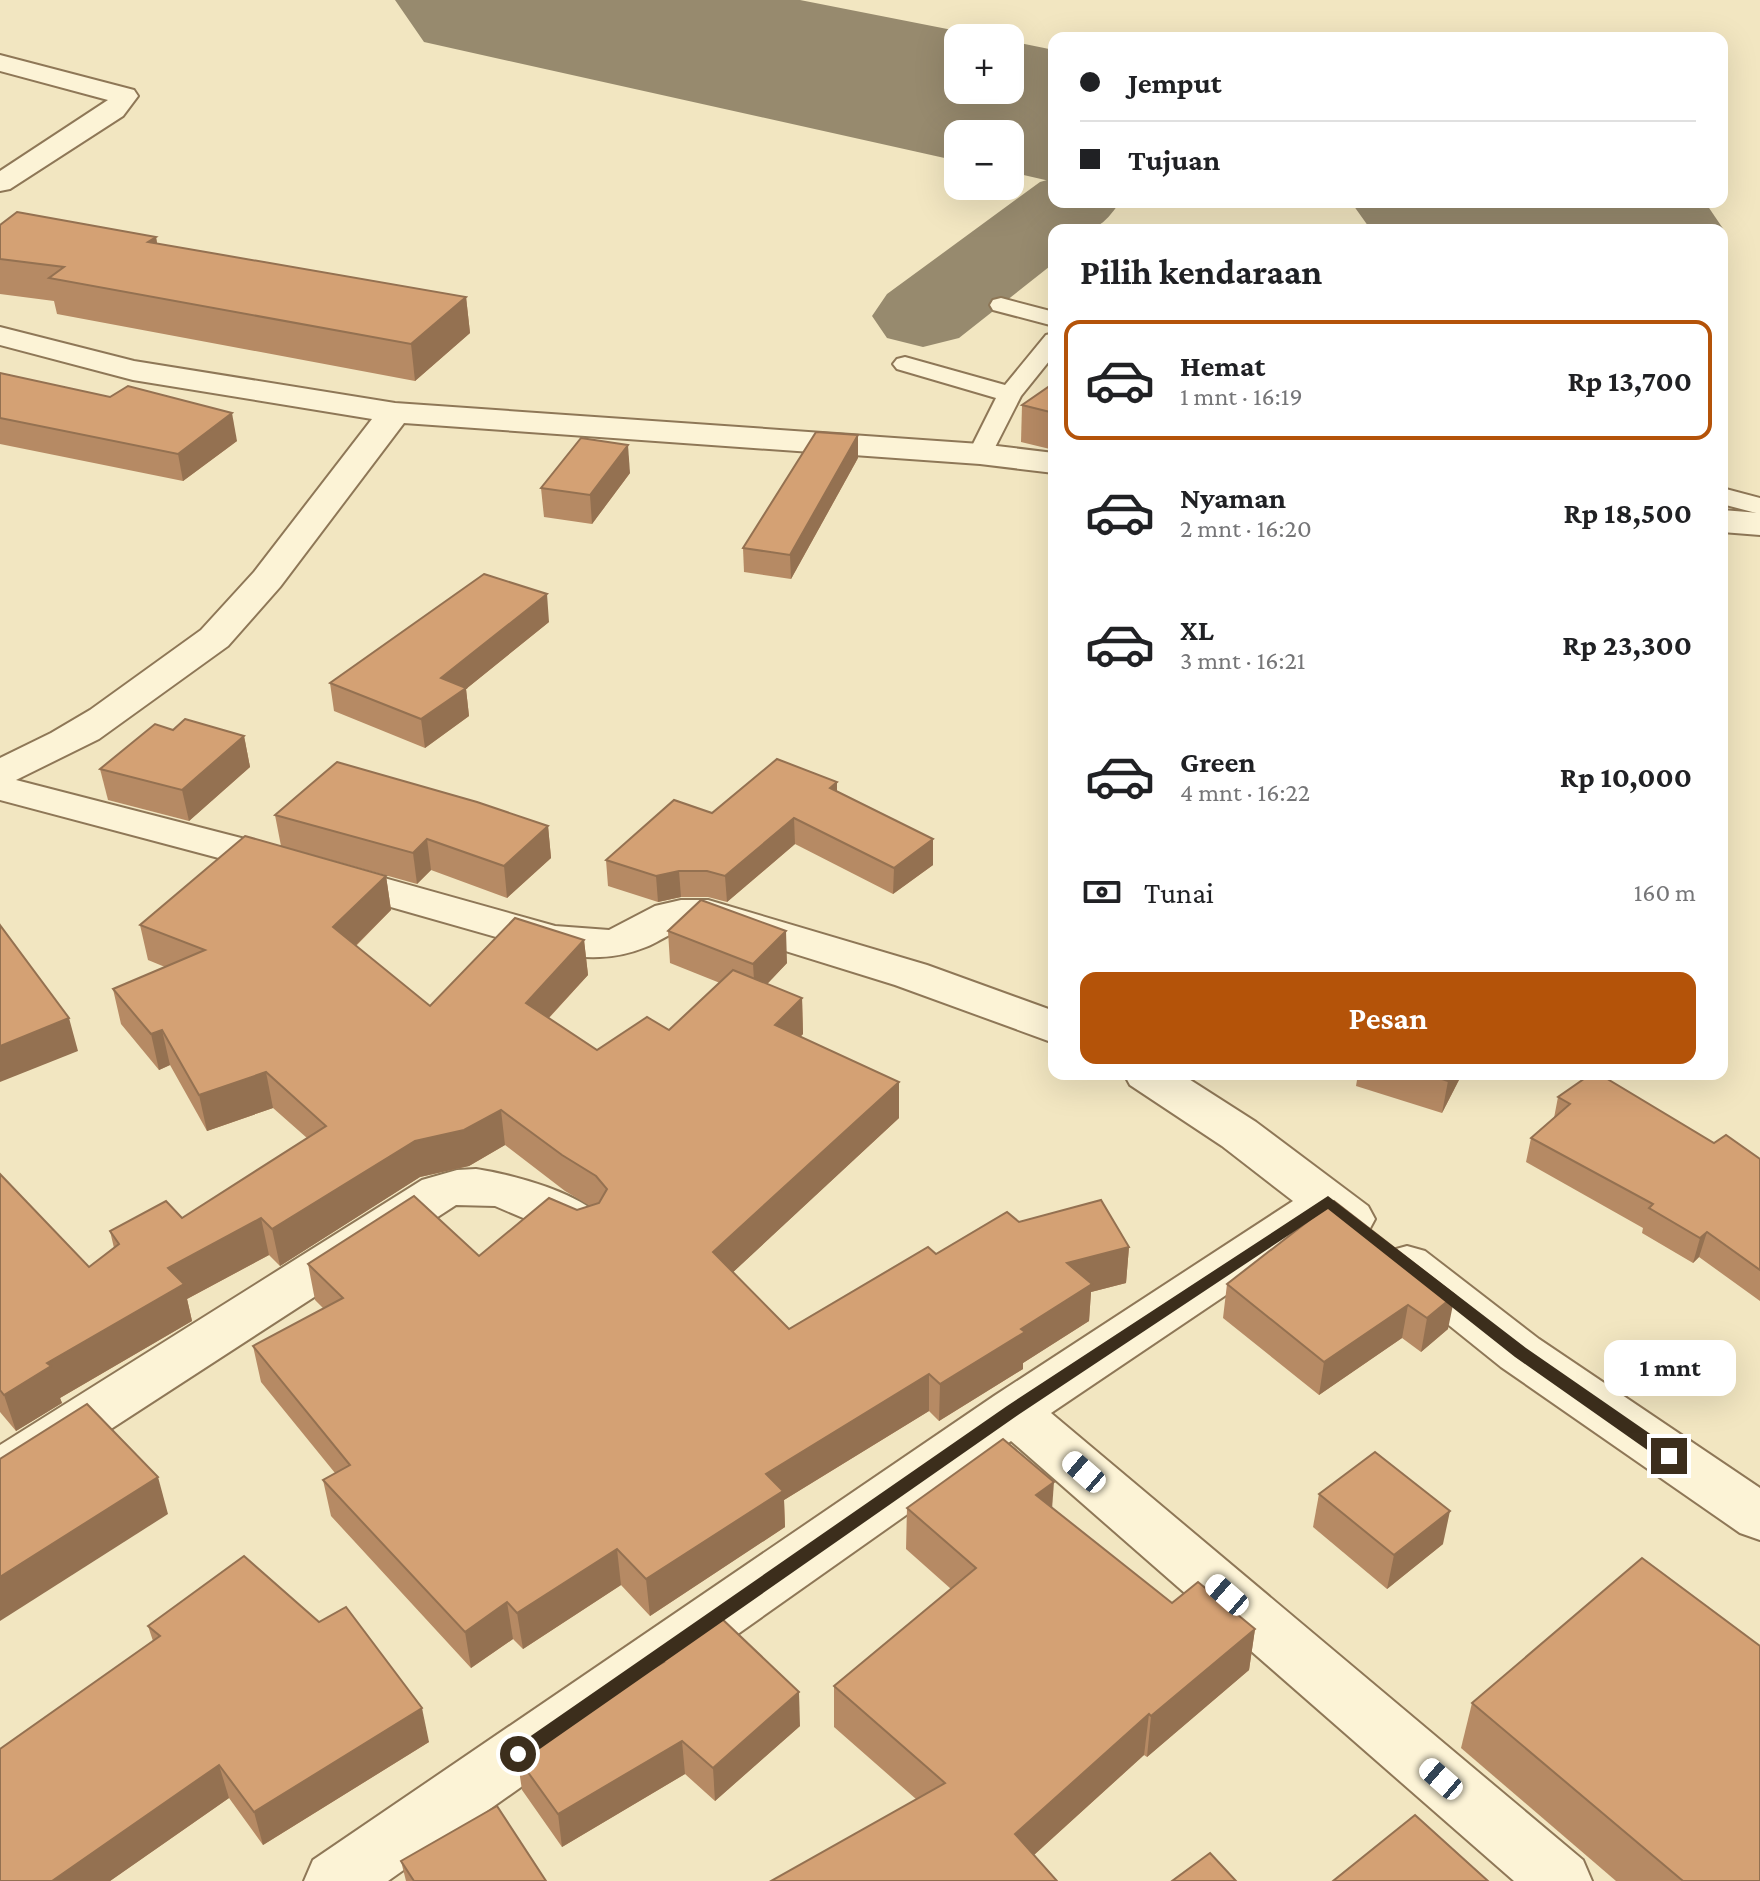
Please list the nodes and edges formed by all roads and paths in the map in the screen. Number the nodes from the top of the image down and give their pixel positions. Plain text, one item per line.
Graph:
1 (0, 63) edge
2 (0, 183) edge
3 (1001, 305) dead end
4 (1048, 317) edge
5 (0, 336) edge
6 (1048, 347) edge
7 (905, 364) dead end
8 (1010, 394) junction
9 (395, 413) junction
10 (980, 454) junction
11 (1048, 462) edge
12 (1728, 498) edge
13 (1760, 506) edge
14 (1728, 521) edge
15 (1760, 524) edge
16 (0, 772) edge
17 (0, 788) edge
18 (1048, 1026) edge
19 (1156, 1080) edge
20 (1328, 1202) junction
21 (582, 1225) edge
22 (1013, 1411) junction
23 (0, 1473) edge
24 (1760, 1517) edge
25 (336, 1881) edge
26 (1560, 1881) edge

1 - 2 street
3 - 4 lane
5 - 9 street
6 - 8 lane
7 - 8 lane
8 - 10 lane
9 - 10 street
9 - 16 street
10 - 11 street
12 - 13 lane
14 - 15 street
17 - 18 street
19 - 20 street
20 - 22 street
20 - 24 street
21 - 23 street
22 - 25 street
22 - 26 street

